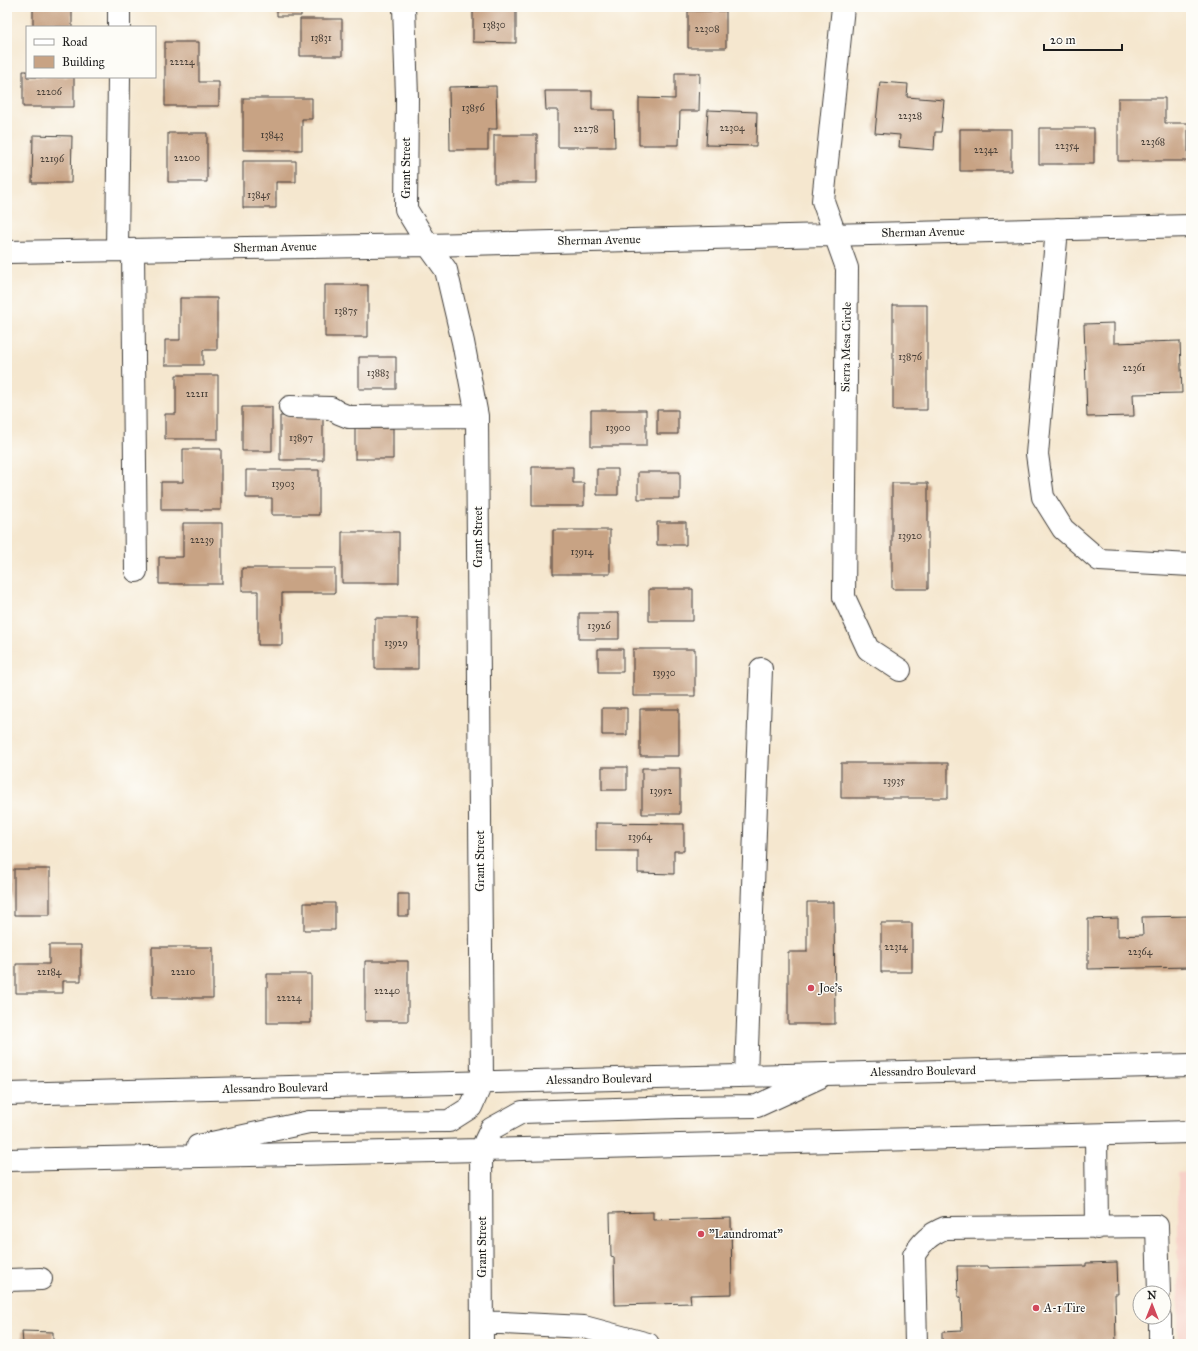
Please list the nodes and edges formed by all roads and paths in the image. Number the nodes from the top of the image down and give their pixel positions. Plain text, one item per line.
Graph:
1 (119, 7) edge
2 (404, 7) edge
3 (843, 7) edge
4 (119, 26) edge
5 (119, 78) edge
6 (1191, 226) edge
7 (1057, 229) junction
8 (836, 234) junction
9 (428, 245) junction
10 (125, 250) junction
11 (7, 252) edge
12 (290, 407) dead end
13 (477, 416) junction
14 (1191, 566) edge
15 (136, 571) dead end
16 (761, 669) dead end
17 (900, 670) dead end
18 (1191, 1065) edge
19 (828, 1074) junction
20 (746, 1075) junction
21 (482, 1082) junction
22 (7, 1094) edge
23 (1191, 1132) edge
24 (1096, 1135) junction
25 (481, 1150) junction
26 (150, 1157) junction
27 (7, 1160) edge
28 (1097, 1228) junction
29 (41, 1279) dead end
30 (7, 1280) edge
31 (1159, 1285) edge
32 (482, 1322) junction
33 (1160, 1325) edge
34 (482, 1344) edge
35 (648, 1344) edge
36 (916, 1344) edge
37 (1160, 1344) edge

1 - 4 street
2 - 9 street, Grant Street
3 - 8 street, Sierra Mesa Circle
5 - 10 street
6 - 7 street, Sherman Avenue
7 - 8 street, Sherman Avenue
7 - 14 street
8 - 9 street, Sherman Avenue
8 - 17 street, Sierra Mesa Circle
9 - 10 street, Sherman Avenue
9 - 13 street, Grant Street
10 - 11 street, Sherman Avenue
10 - 15 street
12 - 13 street
13 - 21 street, Grant Street
16 - 20 street
18 - 19 street, Alessandro Boulevard
19 - 20 street, Alessandro Boulevard
19 - 25 street
20 - 21 street, Alessandro Boulevard
21 - 22 street, Alessandro Boulevard
21 - 26 street
23 - 24 street
24 - 25 street
24 - 28 street
25 - 26 street
25 - 32 street, Grant Street
26 - 27 street
28 - 31 street
28 - 36 street
29 - 30 street
32 - 34 street, Grant Street
32 - 35 street
33 - 37 street

